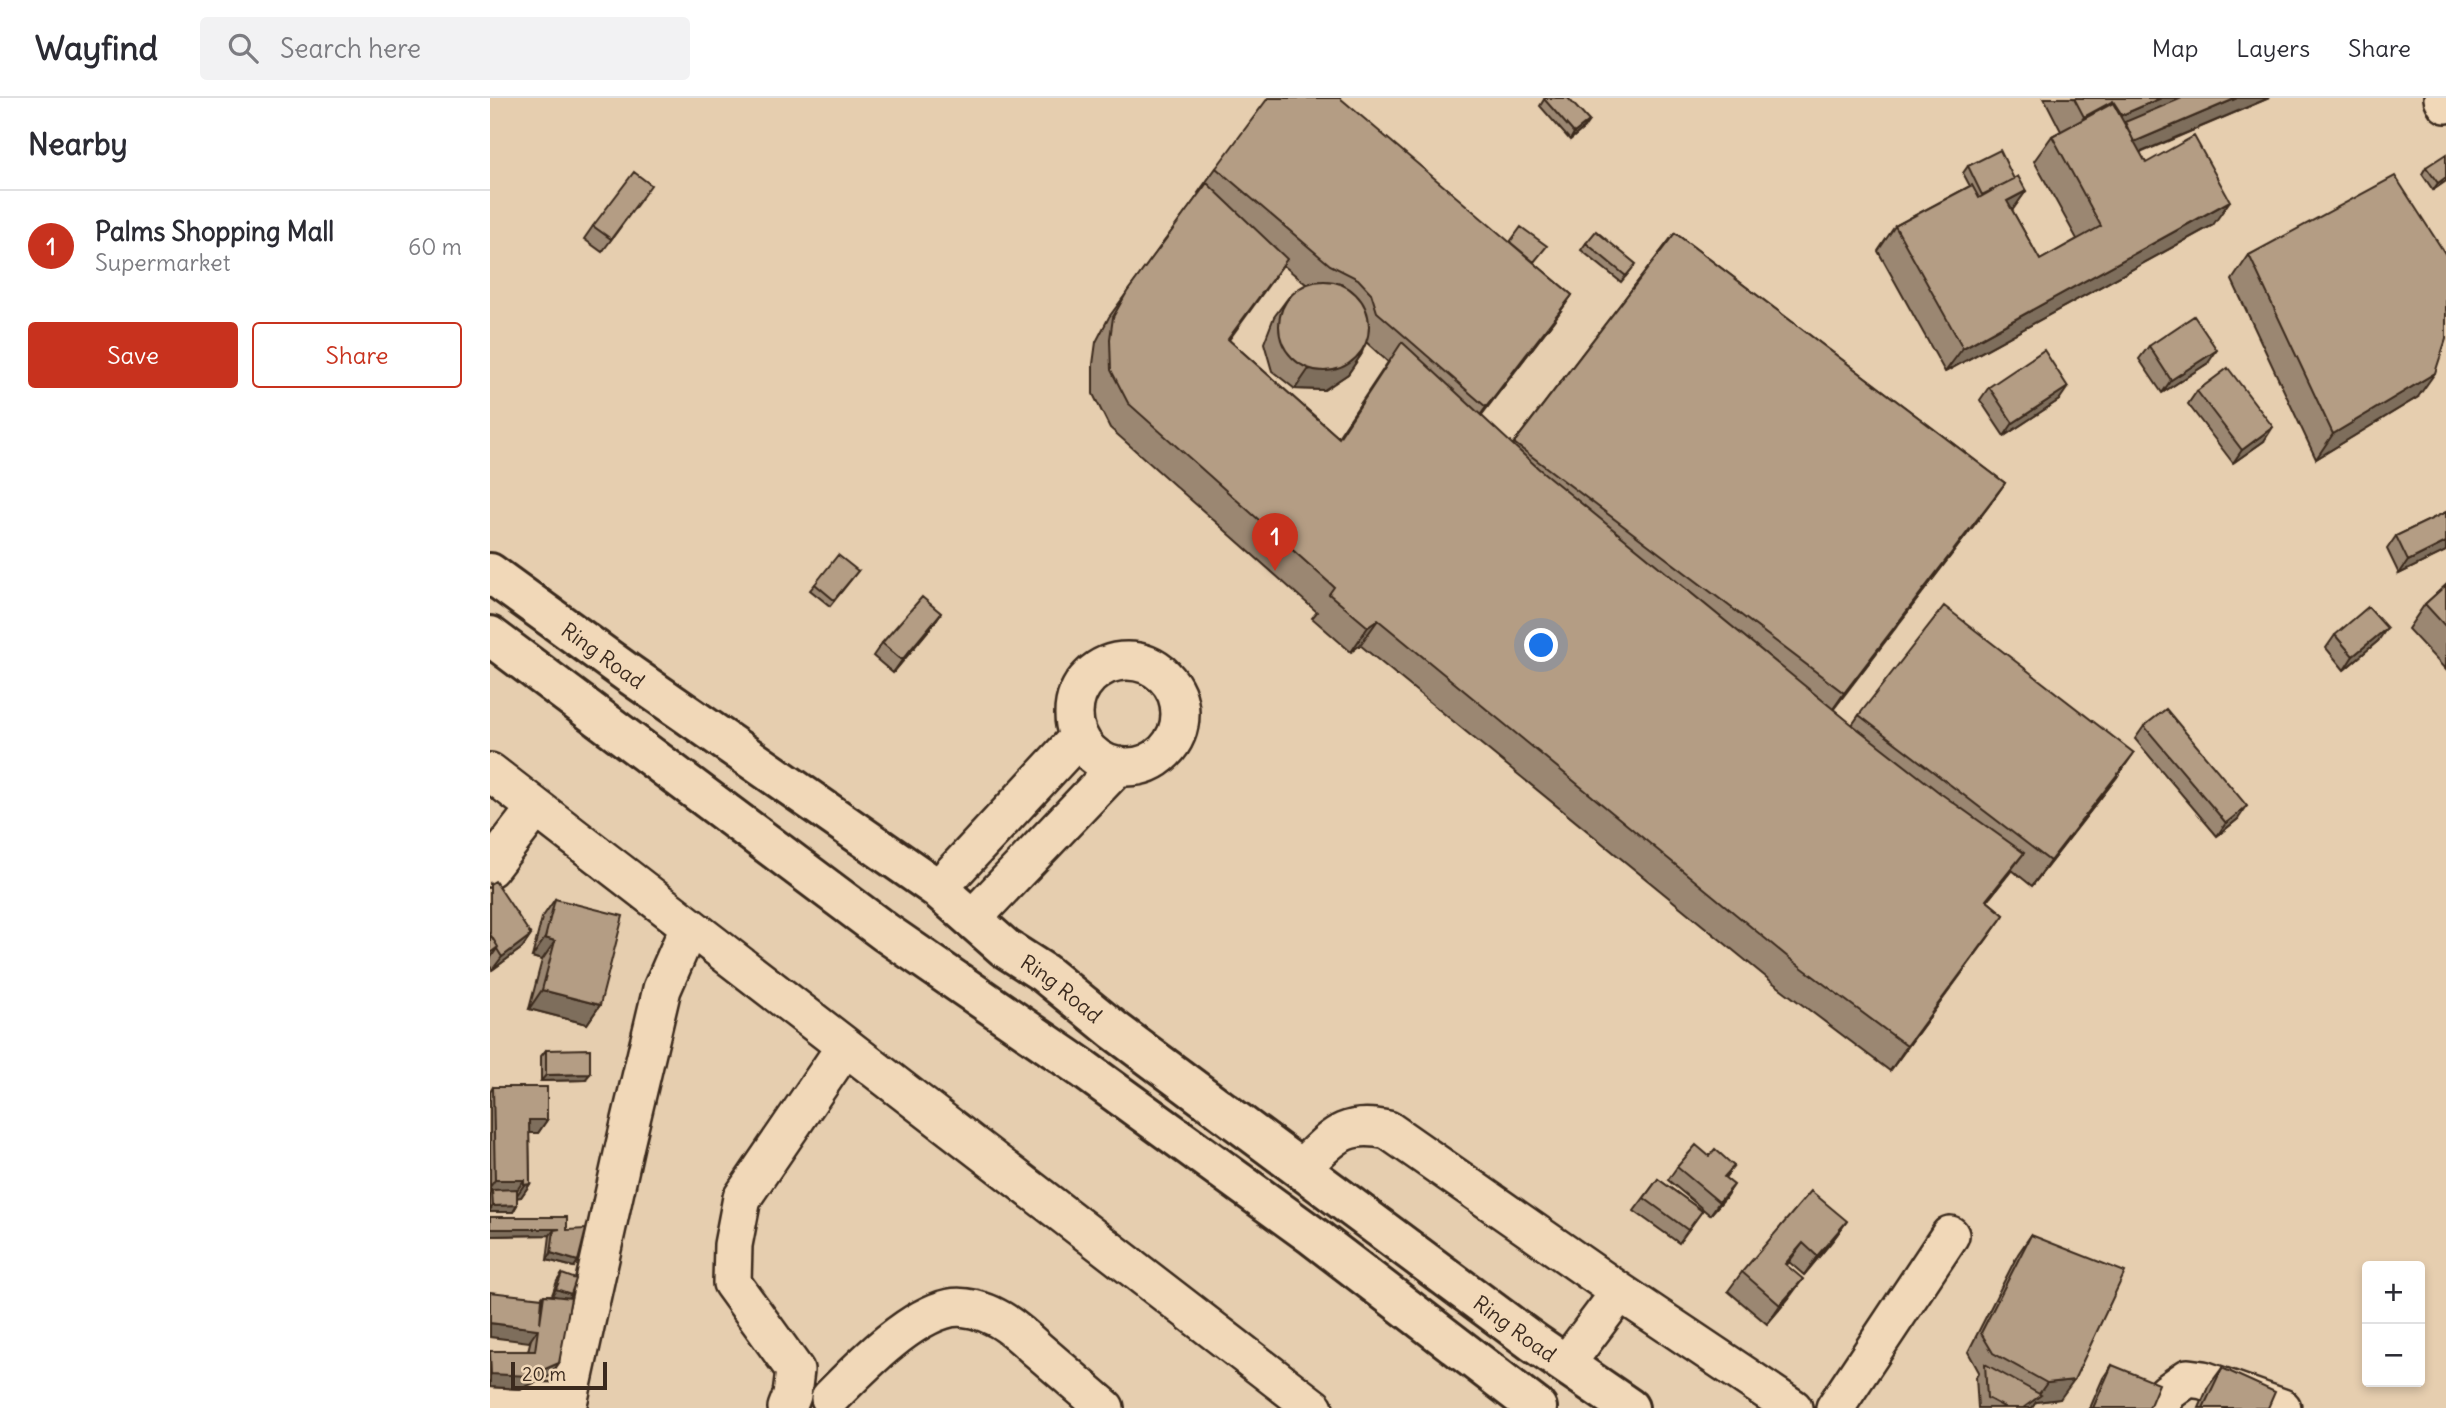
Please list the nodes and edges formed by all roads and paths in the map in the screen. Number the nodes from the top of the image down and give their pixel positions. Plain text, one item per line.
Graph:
1 (2442, 98) edge
2 (2446, 104) edge
3 (490, 573) edge
4 (490, 636) edge
5 (1079, 737) junction
6 (1118, 766) junction
7 (490, 772) edge
8 (536, 808) junction
9 (490, 868) edge
10 (938, 890) junction
11 (972, 919) junction
12 (689, 927) junction
13 (845, 1047) junction
14 (1301, 1168) junction
15 (1950, 1235) dead end
16 (1620, 1292) junction
17 (1566, 1364) junction
18 (795, 1370) junction
19 (490, 1401) edge
20 (843, 1403) edge
21 (568, 1405) edge
22 (2276, 1407) edge
23 (787, 1408) edge
24 (1105, 1408) edge
25 (1314, 1408) edge
26 (1537, 1408) edge
27 (1629, 1408) edge
28 (1793, 1408) edge
29 (1835, 1408) edge
30 (2161, 1408) edge

1 - 2 street
3 - 10 main road, Ring Road
4 - 26 main road
5 - 6 street
5 - 6 street
5 - 10 street
6 - 11 street
7 - 8 street
8 - 9 street
8 - 12 street
10 - 11 main road, Ring Road
11 - 14 main road, Ring Road
12 - 13 street
12 - 21 street
13 - 18 street
13 - 25 street
14 - 16 street
14 - 17 main road, Ring Road
15 - 29 street
16 - 17 street
16 - 28 street
17 - 27 main road, Ring Road
18 - 20 street
18 - 23 street
19 - 21 street
20 - 24 street
22 - 30 street

